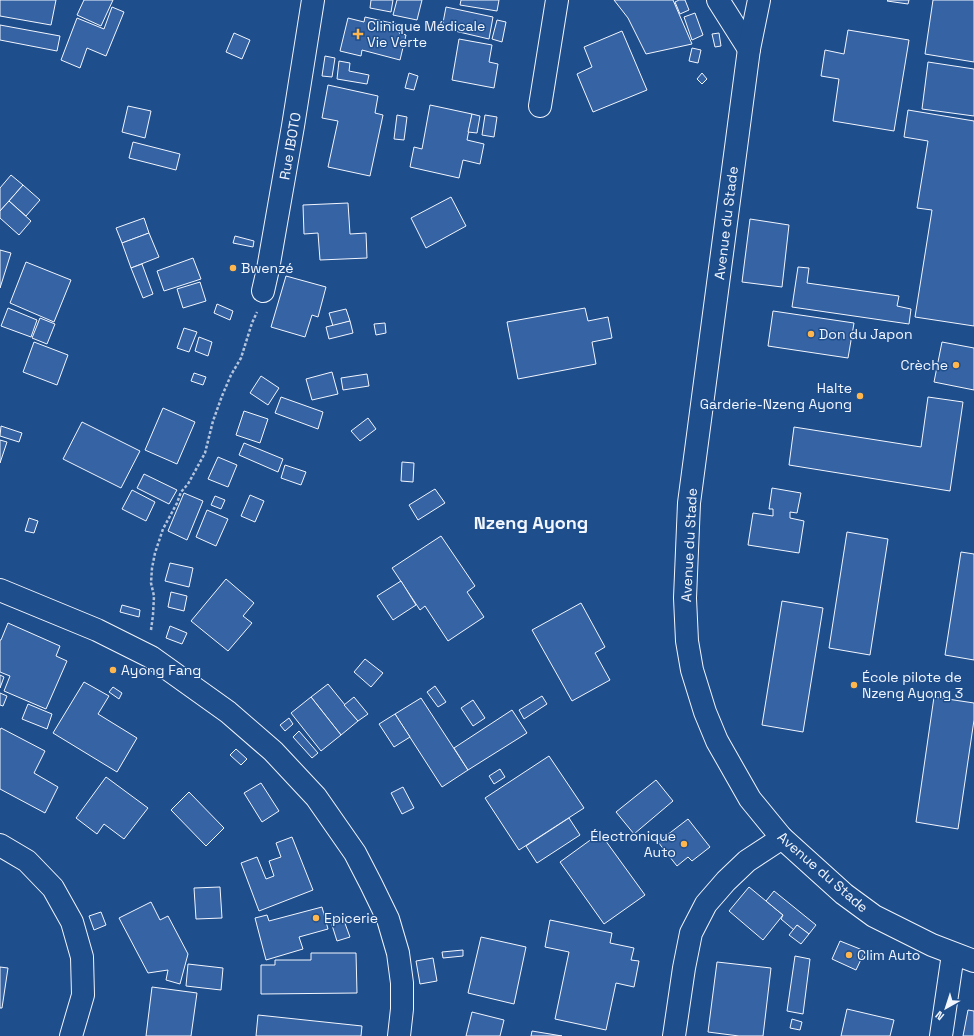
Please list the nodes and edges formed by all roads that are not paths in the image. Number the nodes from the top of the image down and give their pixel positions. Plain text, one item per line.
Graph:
1 (313, 0) edge
2 (558, 0) edge
3 (718, 0) edge
4 (759, 0) edge
5 (767, 0) edge
6 (755, 22) junction
7 (749, 49) junction
8 (540, 106) dead end
9 (263, 291) road end
10 (0, 590) edge
11 (782, 838) junction
12 (0, 845) edge
13 (953, 954) junction
14 (974, 961) edge
15 (72, 1036) edge
16 (399, 1036) edge
17 (674, 1036) edge
18 (941, 1036) edge

1 - 9 street, Rue IBOTO
2 - 8 street
3 - 7 street
4 - 6 street, Avenue du Stade
5 - 6 street
6 - 7 street, Avenue du Stade
7 - 11 street, Avenue du Stade
10 - 16 street
11 - 13 street, Avenue du Stade
11 - 17 street
12 - 15 street
13 - 14 street, Avenue du Stade
13 - 18 street

